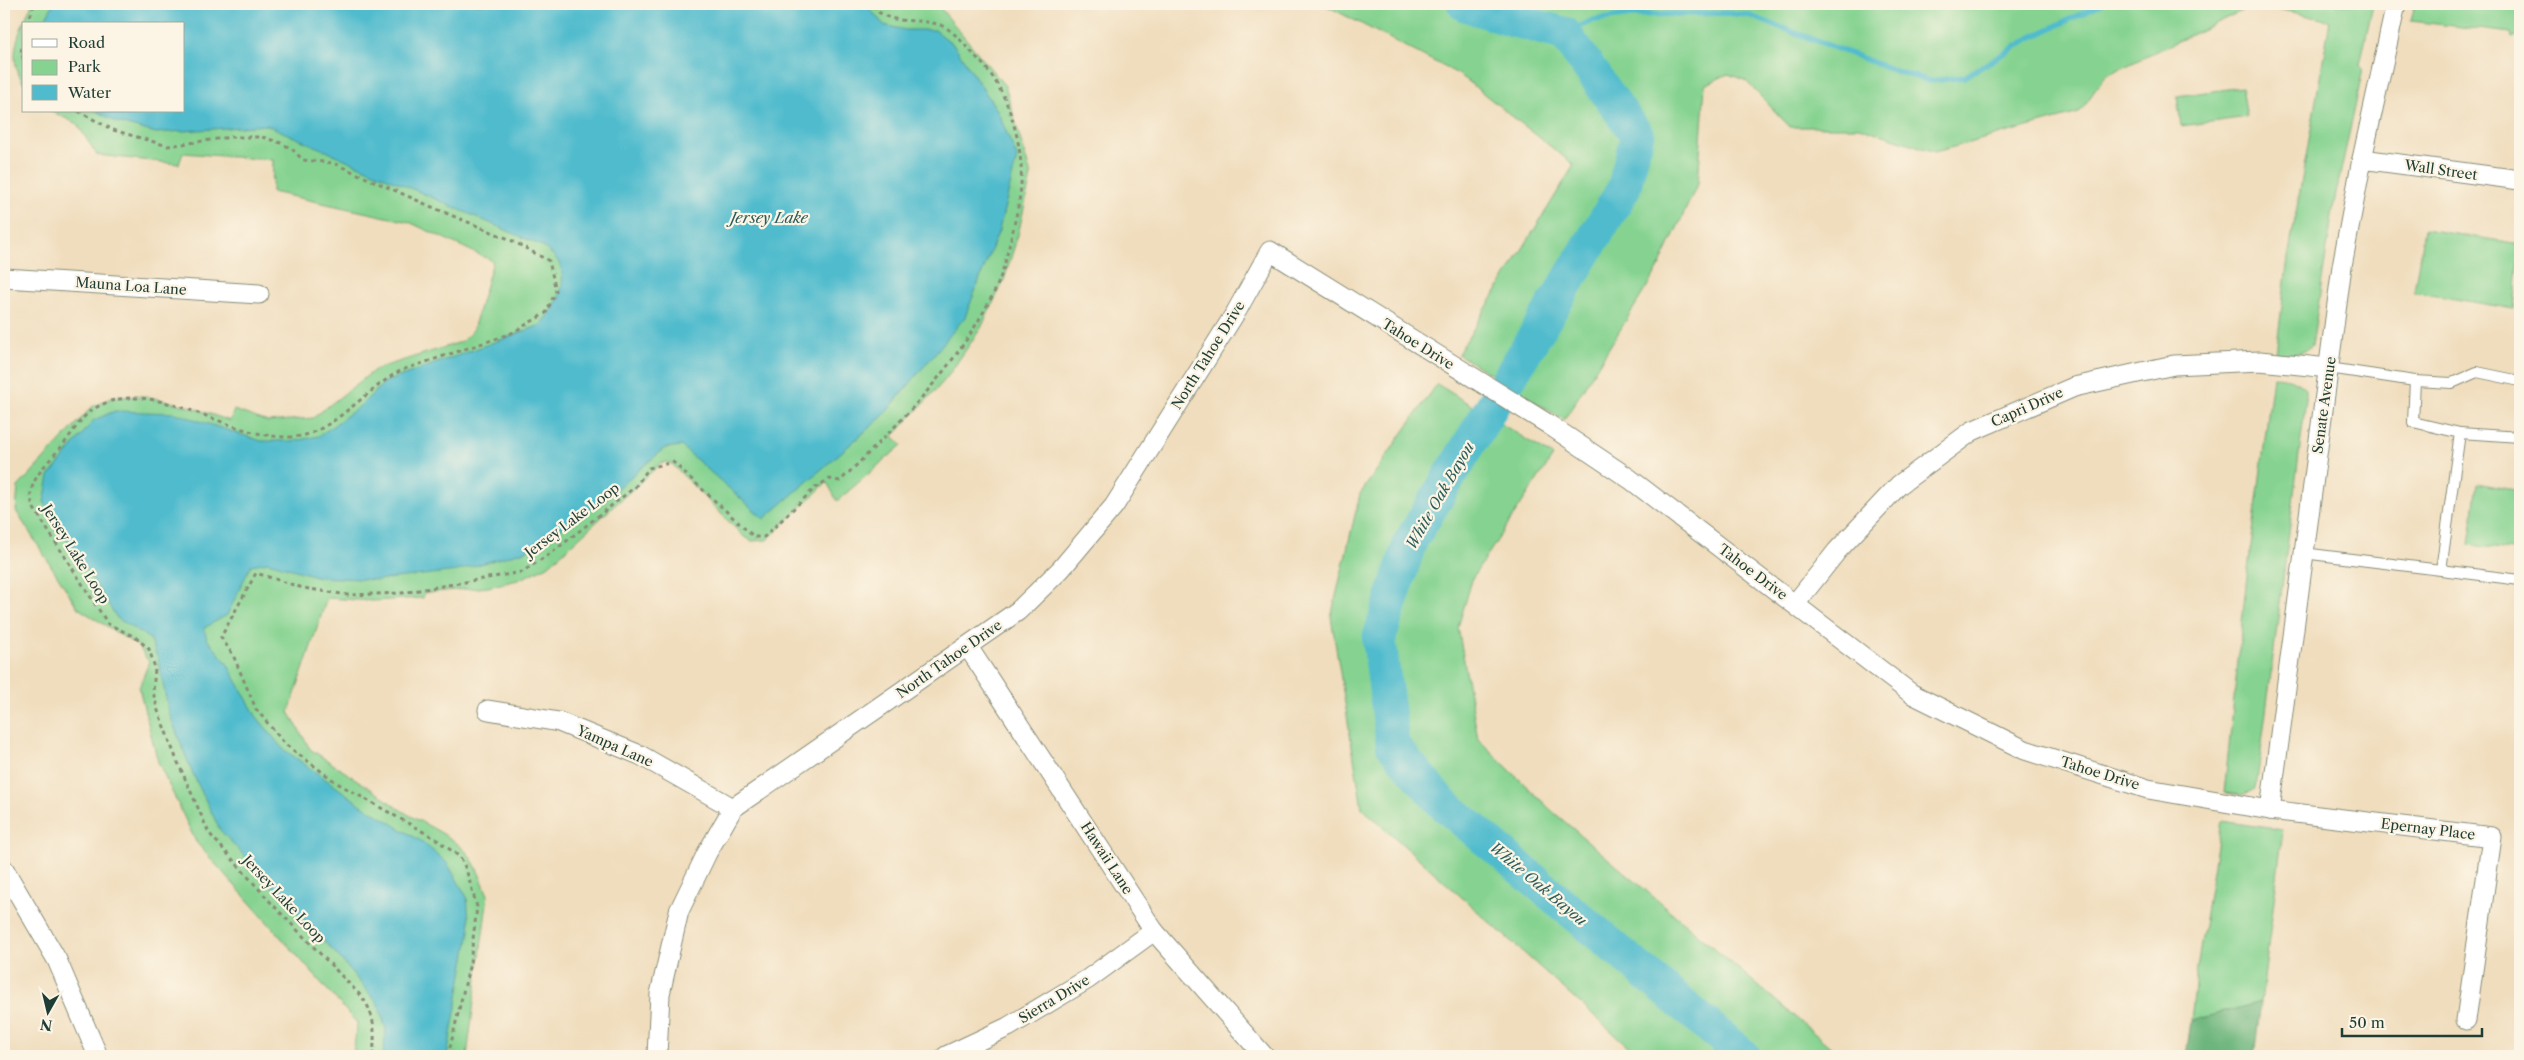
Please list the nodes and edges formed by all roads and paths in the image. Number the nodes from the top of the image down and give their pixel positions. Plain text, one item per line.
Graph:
1 (34, 4) edge
2 (875, 4) edge
3 (2396, 4) edge
4 (29, 22) edge
5 (80, 112) edge
6 (2362, 159) junction
7 (2520, 180) edge
8 (1270, 251) joint
9 (4, 278) edge
10 (259, 294) dead end
11 (2329, 368) junction
12 (2415, 381) junction
13 (2520, 381) edge
14 (2460, 433) junction
15 (2520, 437) edge
16 (2303, 553) junction
17 (2441, 570) junction
18 (2520, 580) edge
19 (1795, 604) junction
20 (968, 647) junction
21 (488, 710) dead end
22 (734, 808) junction
23 (2270, 810) junction
24 (4, 869) edge
25 (1154, 931) junction
26 (2466, 1020) dead end
27 (98, 1056) edge
28 (373, 1056) edge
29 (448, 1056) edge
30 (657, 1056) edge
31 (946, 1056) edge
32 (1264, 1056) edge

1 - 4 path
2 - 29 path, Jersey Lake Loop
3 - 6 street, Senate Avenue
5 - 28 path, Jersey Lake Loop
6 - 7 street, Wall Street
6 - 11 street, Senate Avenue
8 - 19 street, Tahoe Drive
8 - 20 street, North Tahoe Drive
9 - 10 street, Mauna Loa Lane
11 - 12 lane
11 - 16 street, Senate Avenue
11 - 19 street, Capri Drive
12 - 13 lane
12 - 14 lane
14 - 15 lane
14 - 17 lane
16 - 17 lane
16 - 23 street, Senate Avenue
17 - 18 lane
19 - 23 street, Tahoe Drive
20 - 22 street, North Tahoe Drive
20 - 25 street, Hawaii Lane
21 - 22 street, Yampa Lane
22 - 30 street, North Tahoe Drive
23 - 26 street, Epernay Place
24 - 27 street
25 - 31 street, Sierra Drive
25 - 32 street, Hawaii Lane

